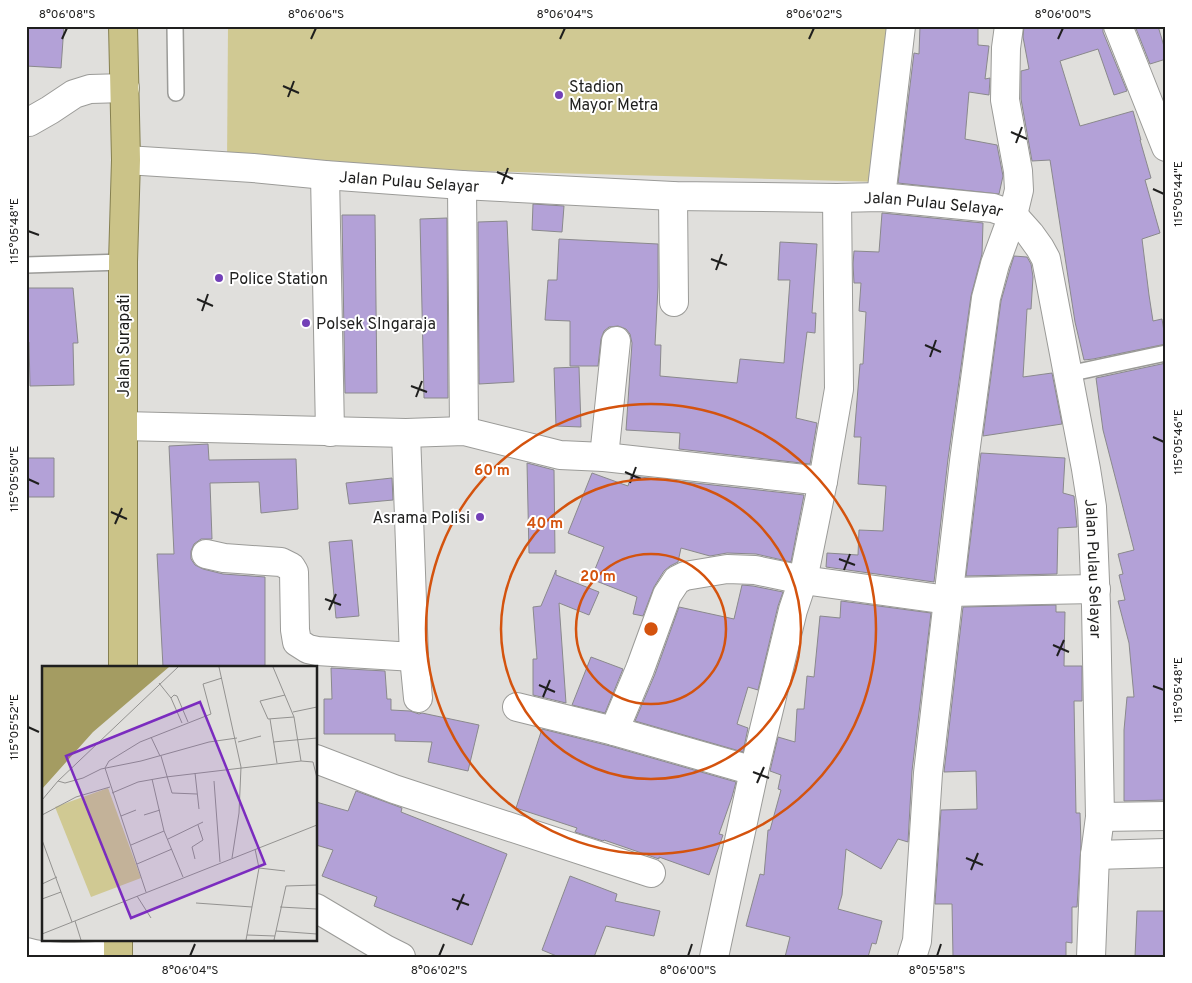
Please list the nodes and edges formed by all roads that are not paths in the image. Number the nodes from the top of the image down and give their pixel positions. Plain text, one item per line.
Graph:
1 (123, 26) edge
2 (175, 26) edge
3 (901, 26) edge
4 (1009, 26) edge
5 (1118, 26) edge
6 (125, 88) junction
7 (176, 93) dead end
8 (26, 122) edge
9 (1166, 146) edge
10 (126, 160) junction
11 (325, 175) junction
12 (462, 185) junction
13 (673, 196) junction
14 (880, 197) junction
15 (838, 198) junction
16 (1013, 215) junction
17 (123, 262) junction
18 (26, 265) edge
19 (674, 302) dead end
20 (616, 341) dead end
21 (1166, 353) edge
22 (1068, 374) junction
23 (123, 426) junction
24 (464, 431) junction
25 (330, 432) junction
26 (406, 433) junction
27 (604, 457) junction
28 (823, 481) junction
29 (206, 554) dead end
30 (803, 580) junction
31 (1096, 589) junction
32 (948, 596) junction
33 (414, 657) junction
34 (123, 666) edge
35 (418, 698) dead end
36 (517, 707) dead end
37 (614, 731) junction
38 (318, 760) edge
39 (754, 771) junction
40 (1166, 816) edge
41 (1100, 817) junction
42 (1166, 853) edge
43 (1095, 855) junction
44 (651, 873) dead end
45 (318, 909) edge
46 (118, 950) edge
47 (26, 952) edge
48 (401, 957) edge
49 (714, 957) edge
50 (912, 957) edge
51 (1091, 957) edge

1 - 6 highway, Jalan Surapati
2 - 7 lane
3 - 14 street
4 - 16 street
5 - 9 street
6 - 8 street
6 - 10 highway, Jalan Surapati
10 - 11 street, Jalan Pulau Selayar
10 - 17 highway, Jalan Surapati
11 - 12 street, Jalan Pulau Selayar
11 - 25 street
12 - 13 street, Jalan Pulau Selayar
12 - 24 street
13 - 15 street, Jalan Pulau Selayar
13 - 19 street
14 - 15 street, Jalan Pulau Selayar
14 - 16 street, Jalan Pulau Selayar
15 - 28 street
16 - 22 street, Jalan Pulau Selayar
16 - 32 street
17 - 18 lane
17 - 23 highway, Jalan Surapati
20 - 27 street
21 - 22 lane
22 - 31 street, Jalan Pulau Selayar
23 - 25 street
23 - 34 highway, Jalan Surapati
24 - 26 street
24 - 27 street
25 - 26 street
26 - 33 street
27 - 28 street
28 - 30 street
29 - 33 street
30 - 32 street
30 - 37 street
30 - 39 street
31 - 32 street
31 - 41 street, Jalan Pulau Selayar
32 - 50 street
33 - 35 street
36 - 37 street
37 - 39 street
38 - 44 street
39 - 49 street
40 - 41 street
41 - 43 street, Jalan Pulau Selayar
42 - 43 street
43 - 51 street, Jalan Pulau Selayar
45 - 48 street
46 - 47 street

